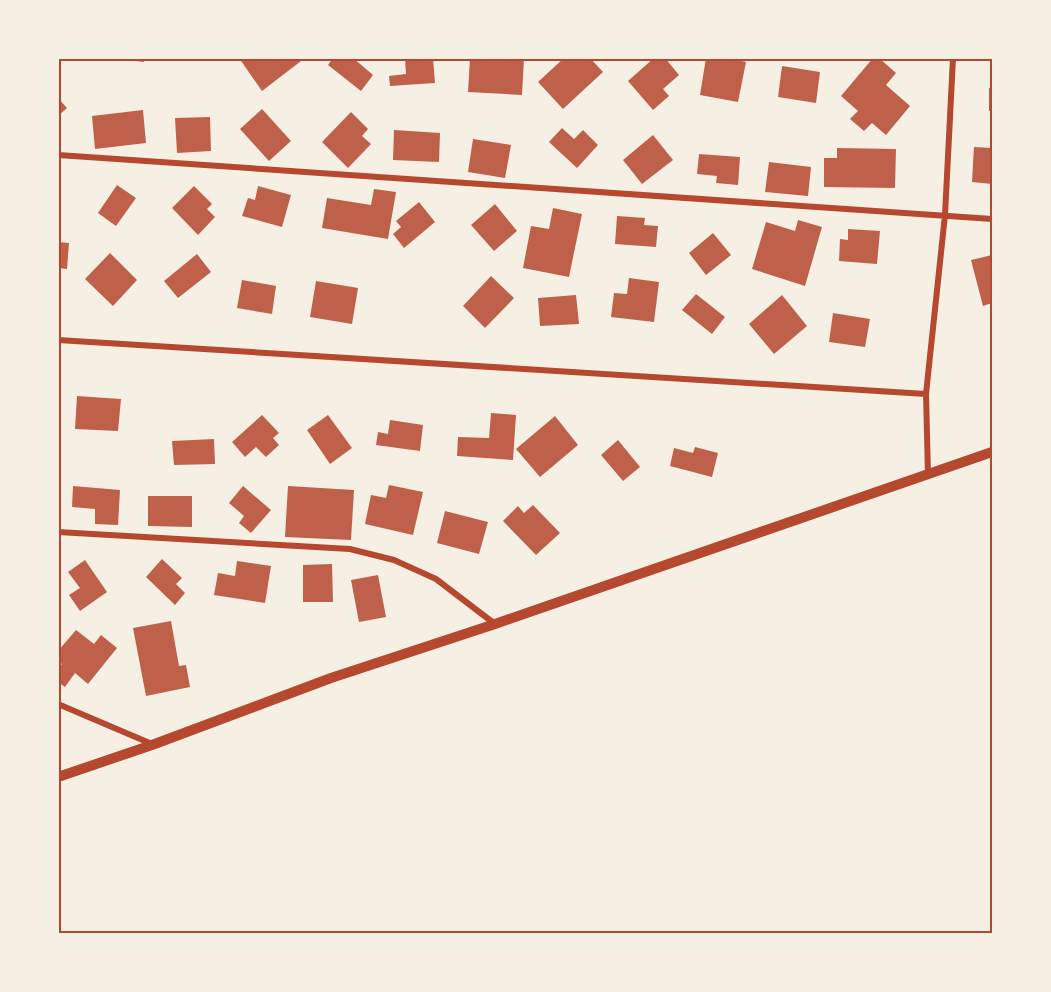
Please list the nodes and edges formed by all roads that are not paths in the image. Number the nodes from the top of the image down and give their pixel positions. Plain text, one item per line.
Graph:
1 (953, 58) edge
2 (58, 155) edge
3 (945, 215) junction
4 (993, 219) edge
5 (58, 340) edge
6 (926, 394) junction
7 (993, 452) edge
8 (928, 475) junction
9 (58, 532) edge
10 (495, 624) junction
11 (58, 704) edge
12 (152, 745) junction
13 (58, 777) edge

1 - 3 street
2 - 3 street
3 - 4 street
3 - 6 street
5 - 6 street
6 - 8 street
7 - 8 street
8 - 10 street
9 - 10 street
10 - 12 street
11 - 12 street
12 - 13 street

